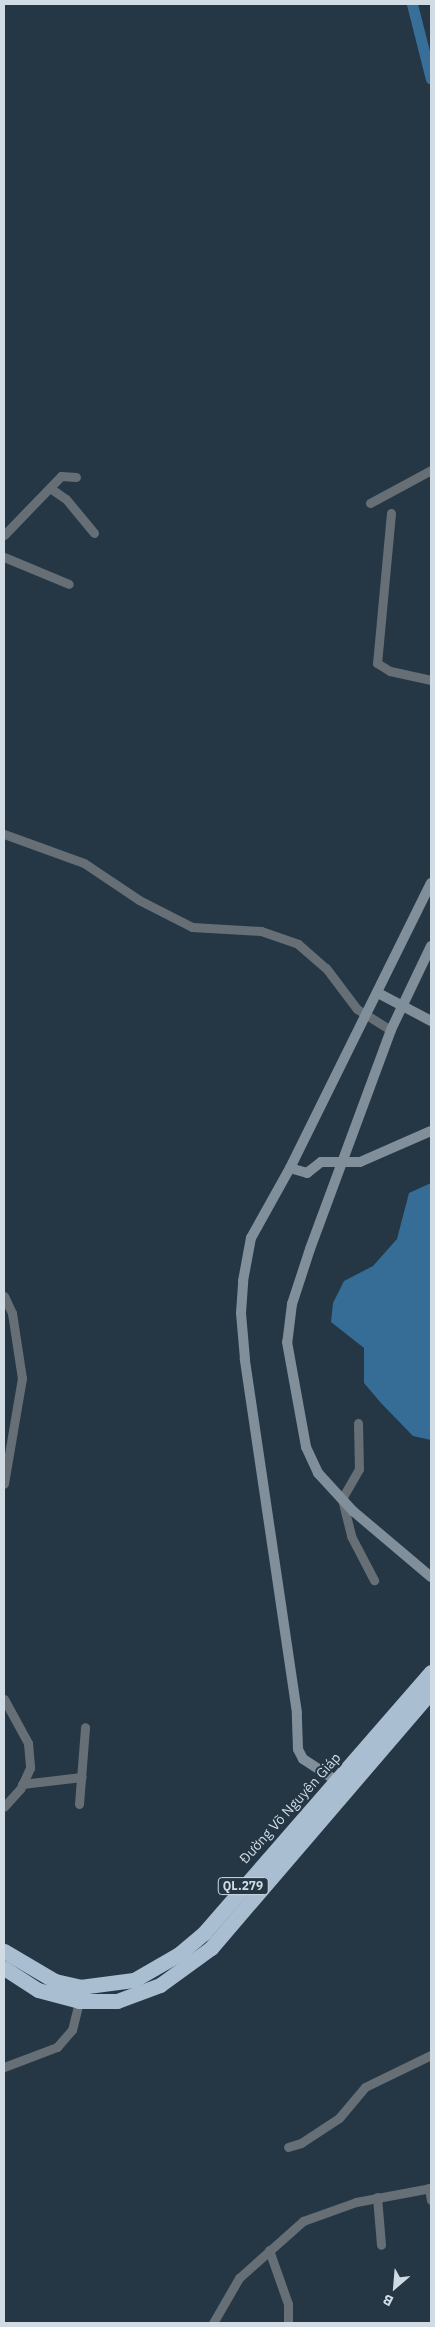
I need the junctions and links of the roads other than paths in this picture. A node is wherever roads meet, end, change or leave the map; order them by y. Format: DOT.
graph roads {
  1 [pos="431,470"];
  2 [pos="76,477"];
  3 [pos="50,488"];
  4 [pos="370,503"];
  5 [pos="390,513"];
  6 [pos="94,533"];
  7 [pos="4,535"];
  8 [pos="4,557"];
  9 [pos="69,584"];
  10 [pos="431,680"];
  11 [pos="4,834"];
  12 [pos="431,883"];
  13 [pos="431,946"];
  14 [pos="378,993"];
  15 [pos="404,1006"];
  16 [pos="364,1014"];
  17 [pos="431,1021"];
  18 [pos="391,1030"];
  19 [pos="431,1132"];
  20 [pos="342,1164"];
  21 [pos="290,1168"];
  22 [pos="4,1296"];
  23 [pos="358,1423"];
  24 [pos="4,1483"];
  25 [pos="342,1499"];
  26 [pos="431,1576"];
  27 [pos="374,1580"];
  28 [pos="431,1672"];
  29 [pos="431,1691"];
  30 [pos="4,1699"];
  31 [pos="85,1727"];
  32 [pos="82,1777"];
  33 [pos="22,1784"];
  34 [pos="342,1784"];
  35 [pos="79,1804"];
  36 [pos="4,1807"];
  37 [pos="7,1964"];
  38 [pos="79,2001"];
  39 [pos="431,2054"];
  40 [pos="4,2067"];
  41 [pos="288,2147"];
  42 [pos="430,2188"];
  43 [pos="377,2197"];
  44 [pos="431,2200"];
  45 [pos="381,2245"];
  46 [pos="269,2250"];
  47 [pos="213,2323"];
  48 [pos="288,2323"];
  1 -- 4 [label="street"];
  2 -- 3 [label="street"];
  3 -- 6 [label="street"];
  3 -- 7 [label="street"];
  5 -- 10 [label="street"];
  8 -- 9 [label="street"];
  11 -- 16 [label="street"];
  12 -- 14 [label="street"];
  13 -- 15 [label="street"];
  14 -- 15 [label="street"];
  14 -- 16 [label="street"];
  15 -- 17 [label="street"];
  15 -- 18 [label="street"];
  16 -- 18 [label="street"];
  16 -- 21 [label="street"];
  18 -- 20 [label="street"];
  19 -- 20 [label="street"];
  20 -- 21 [label="street"];
  20 -- 25 [label="street"];
  21 -- 34 [label="street"];
  22 -- 24 [label="street"];
  23 -- 25 [label="street"];
  25 -- 26 [label="street"];
  25 -- 27 [label="street"];
  28 -- 34 [label="highway, Đường Võ Nguyên Giáp / QL.279"];
  29 -- 34 [label="highway, Đường Võ Nguyên Giáp / QL.279"];
  30 -- 33 [label="street"];
  31 -- 32 [label="street"];
  32 -- 33 [label="street"];
  32 -- 35 [label="street"];
  33 -- 36 [label="street"];
  34 -- 37 [label="highway, Đường Võ Nguyên Giáp / QL.279"];
  34 -- 38 [label="highway, Đường Võ Nguyên Giáp / QL.279"];
  37 -- 38 [label="highway, Đường Võ Nguyên Giáp / QL.279"];
  38 -- 40 [label="street"];
  39 -- 41 [label="street"];
  42 -- 43 [label="street"];
  42 -- 44 [label="street"];
  43 -- 45 [label="street"];
  43 -- 46 [label="street"];
  46 -- 47 [label="street"];
  46 -- 48 [label="street"];
}
